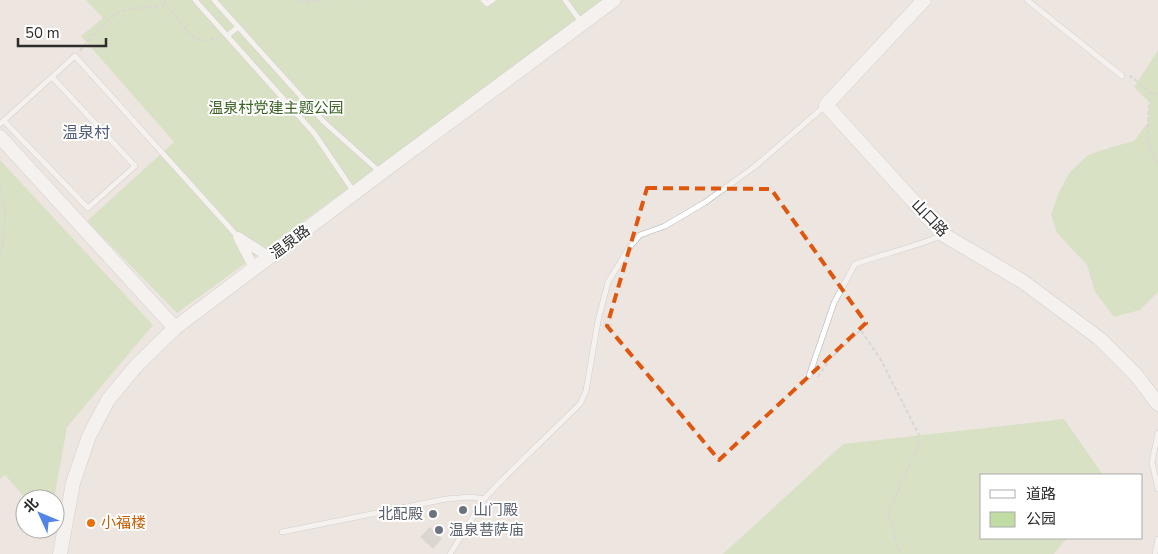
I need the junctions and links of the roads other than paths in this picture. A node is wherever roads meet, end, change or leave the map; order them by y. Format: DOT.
graph roads {
  1 [pos="195,0"];
  2 [pos="214,0"];
  3 [pos="483,0"];
  4 [pos="493,0"];
  5 [pos="565,0"];
  6 [pos="614,0"];
  7 [pos="924,0"];
  8 [pos="1027,0"];
  9 [pos="582,23"];
  10 [pos="238,27"];
  11 [pos="227,36"];
  12 [pos="1122,76"];
  13 [pos="52,77"];
  14 [pos="826,105"];
  15 [pos="2,123"];
  16 [pos="0,137"];
  17 [pos="381,173"];
  18 [pos="354,193"];
  19 [pos="944,235"];
  20 [pos="238,237"];
  21 [pos="269,257"];
  22 [pos="254,268"];
  23 [pos="175,328"];
  24 [pos="809,376"];
  25 [pos="1158,404"];
  26 [pos="1158,434"];
  27 [pos="1158,489"];
  28 [pos="484,499"];
  29 [pos="282,532"];
  30 [pos="1158,538"];
  31 [pos="59,549"];
  32 [pos="450,554"];
  33 [pos="1155,554"];
  1 -- 11 [label="lane"];
  2 -- 10 [label="lane"];
  3 -- 4 [label="lane"];
  5 -- 9 [label="lane"];
  6 -- 9 [label="street, 温泉路"];
  7 -- 14 [label="street"];
  8 -- 12 [label="lane"];
  9 -- 17 [label="street, 温泉路"];
  10 -- 11 [label="lane"];
  10 -- 17 [label="lane"];
  11 -- 18 [label="lane"];
  13 -- 15 [label="lane"];
  13 -- 15 [label="lane"];
  13 -- 20 [label="lane"];
  14 -- 19 [label="street, 山口路"];
  14 -- 28 [label="lane"];
  16 -- 23 [label="street"];
  17 -- 18 [label="street, 温泉路"];
  18 -- 21 [label="street, 温泉路"];
  19 -- 24 [label="lane"];
  19 -- 25 [label="street, 山口路"];
  20 -- 21 [label="street"];
  20 -- 22 [label="street"];
  21 -- 22 [label="street, 温泉路"];
  22 -- 23 [label="street, 温泉路"];
  23 -- 31 [label="street, 温泉路"];
  26 -- 27 [label="lane"];
  28 -- 29 [label="lane"];
  28 -- 32 [label="lane"];
  30 -- 33 [label="lane"];
}
